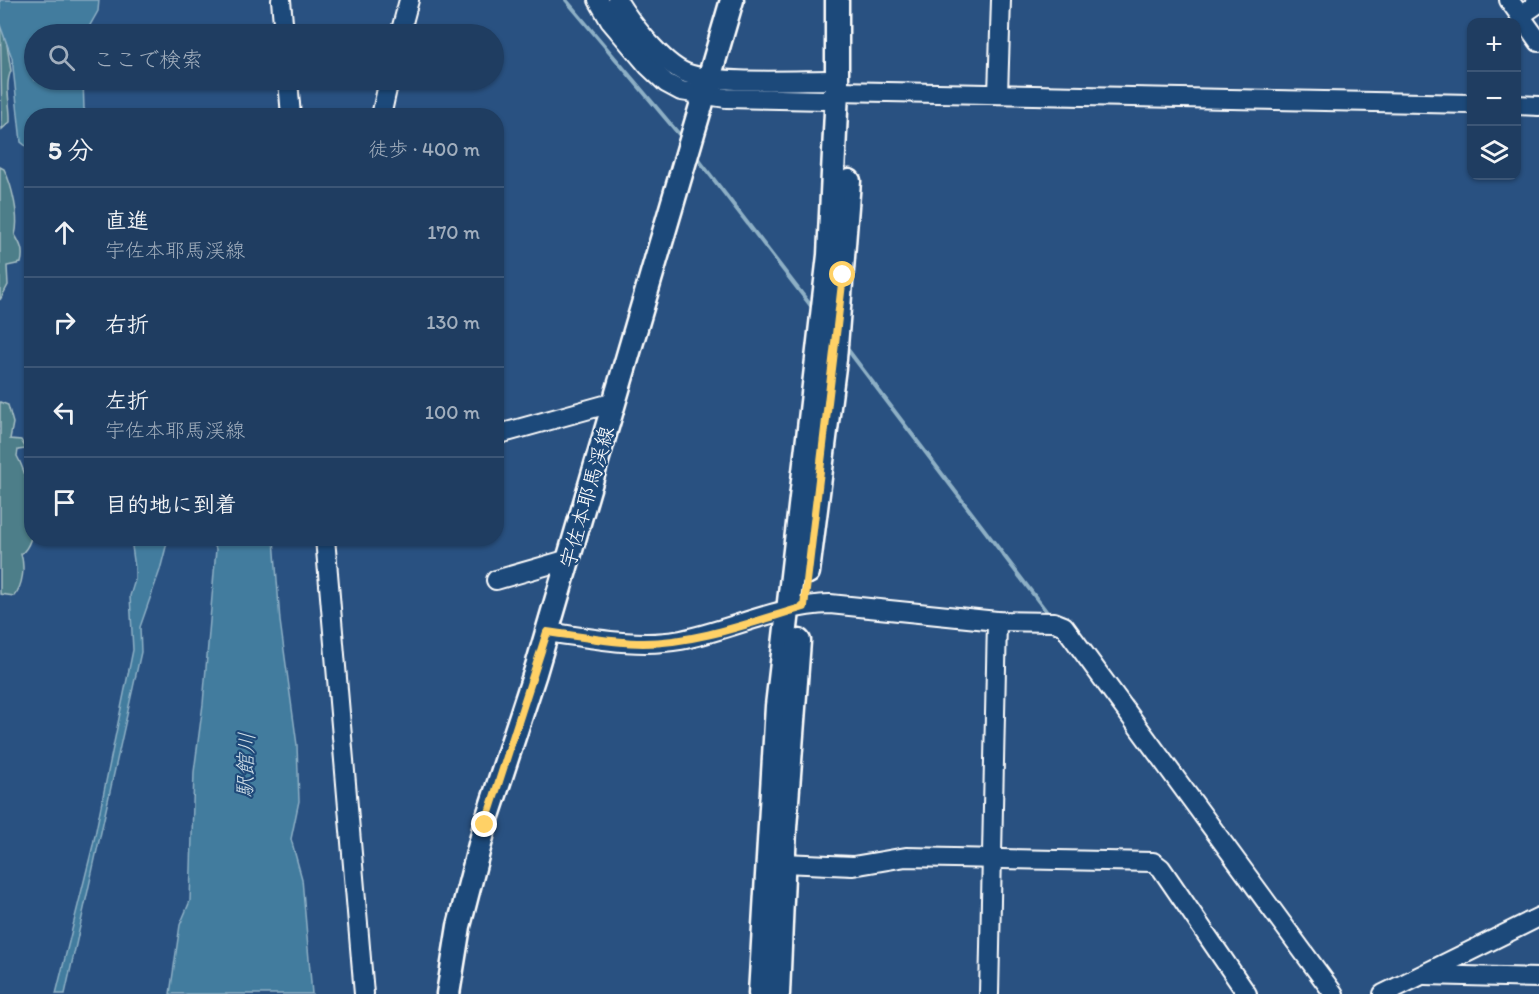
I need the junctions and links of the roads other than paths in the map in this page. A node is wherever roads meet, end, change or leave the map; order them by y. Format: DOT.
graph roads {
  1 [pos="281,0"];
  2 [pos="409,0"];
  3 [pos="598,0"];
  4 [pos="617,0"];
  5 [pos="732,0"];
  6 [pos="837,0"];
  7 [pos="852,0"];
  8 [pos="1001,0"];
  9 [pos="1509,0"];
  10 [pos="1539,3"];
  11 [pos="1520,16"];
  12 [pos="283,24"];
  13 [pos="403,24"];
  14 [pos="1539,42"];
  15 [pos="706,87"];
  16 [pos="289,90"];
  17 [pos="387,90"];
  18 [pos="844,91"];
  19 [pos="998,94"];
  20 [pos="1467,104"];
  21 [pos="1521,105"];
  22 [pos="1539,106"];
  23 [pos="290,108"];
  24 [pos="383,108"];
  25 [pos="615,402"];
  26 [pos="504,433"];
  27 [pos="326,546"];
  28 [pos="569,559"];
  29 [pos="496,580"];
  30 [pos="796,609"];
  31 [pos="997,621"];
  32 [pos="547,632"];
  33 [pos="992,858"];
  34 [pos="783,863"];
  35 [pos="1539,917"];
  36 [pos="1424,975"];
  37 [pos="1539,978"];
  38 [pos="364,994"];
  39 [pos="448,994"];
  40 [pos="760,994"];
  41 [pos="778,994"];
  42 [pos="989,994"];
  43 [pos="1247,994"];
  44 [pos="1334,994"];
  45 [pos="1383,994"];
  1 -- 12 [label="street"];
  2 -- 13 [label="street"];
  3 -- 15 [label="street"];
  4 -- 15 [label="street"];
  5 -- 15 [label="main road, 宇佐本耶馬渓線"];
  6 -- 18 [label="main road"];
  7 -- 18 [label="main road"];
  8 -- 19 [label="street"];
  9 -- 11 [label="street"];
  10 -- 11 [label="street"];
  11 -- 14 [label="street"];
  15 -- 18 [label="street"];
  15 -- 25 [label="main road, 宇佐本耶馬渓線"];
  16 -- 23 [label="street"];
  17 -- 24 [label="street"];
  18 -- 19 [label="street"];
  18 -- 30 [label="main road"];
  18 -- 30 [label="main road"];
  19 -- 20 [label="street"];
  21 -- 22 [label="street"];
  25 -- 26 [label="street"];
  25 -- 28 [label="main road, 宇佐本耶馬渓線"];
  27 -- 38 [label="street"];
  28 -- 29 [label="street"];
  28 -- 32 [label="main road, 宇佐本耶馬渓線"];
  30 -- 31 [label="street"];
  30 -- 32 [label="street"];
  30 -- 34 [label="main road"];
  30 -- 40 [label="main road"];
  31 -- 33 [label="street"];
  31 -- 44 [label="street"];
  32 -- 39 [label="main road, 宇佐本耶馬渓線"];
  33 -- 34 [label="street"];
  33 -- 42 [label="street"];
  33 -- 43 [label="street"];
  34 -- 41 [label="main road"];
  35 -- 36 [label="street"];
  36 -- 37 [label="street"];
  36 -- 45 [label="street"];
}
